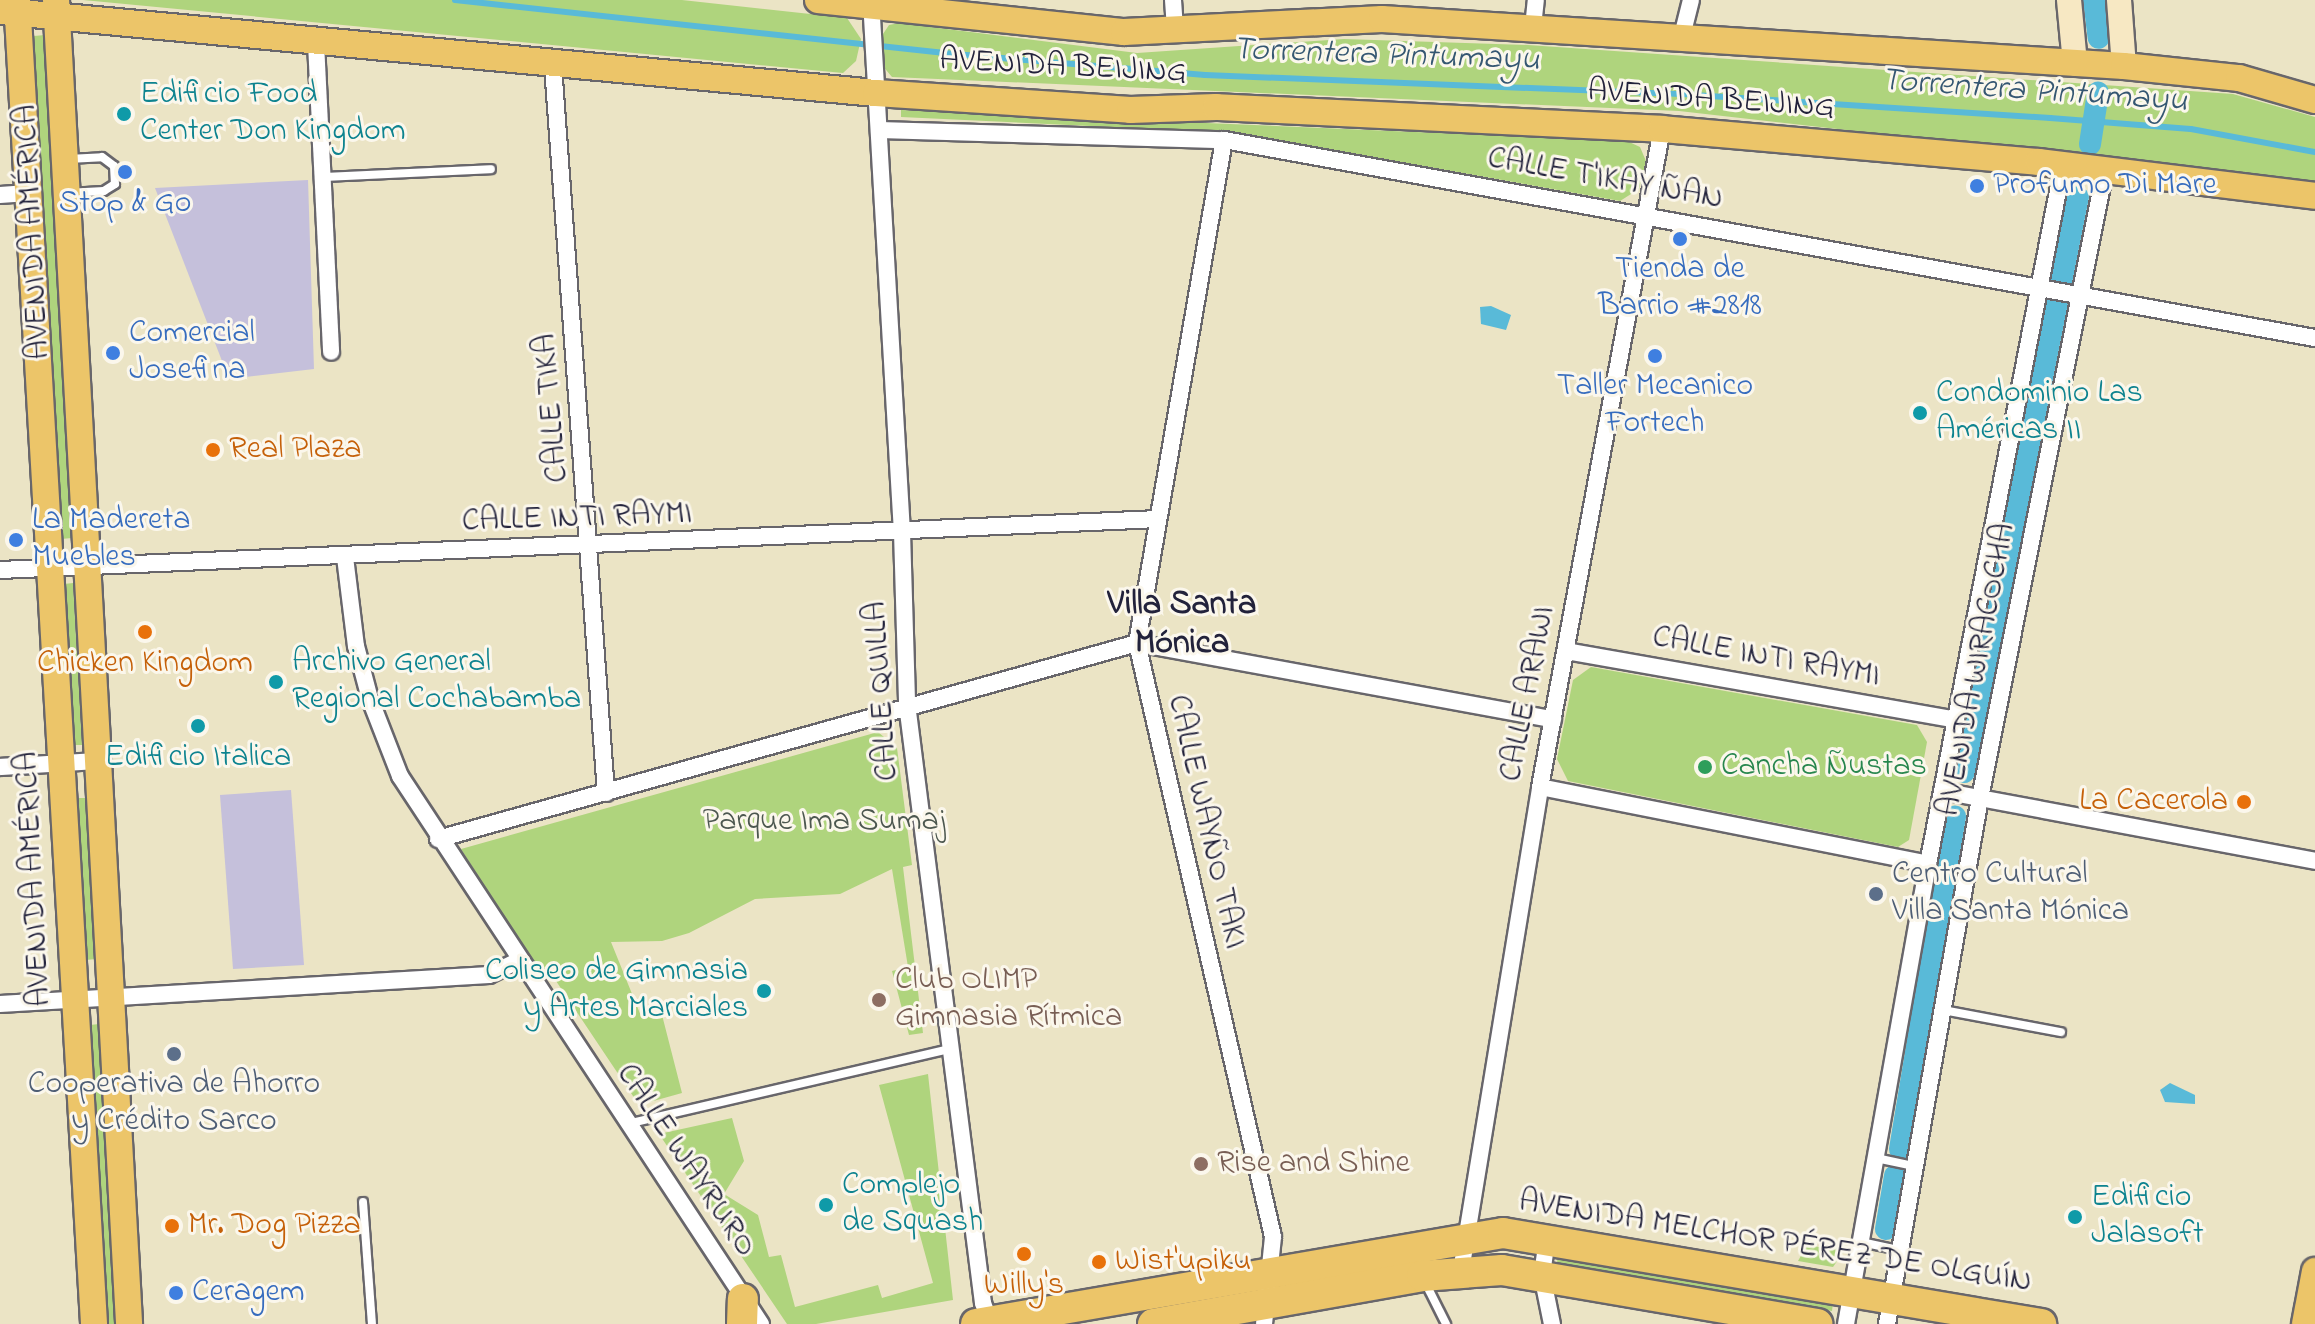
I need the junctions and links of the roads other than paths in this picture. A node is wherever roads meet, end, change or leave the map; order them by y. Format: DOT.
graph roads {
  1 [pos="818,0"];
  2 [pos="1173,0"];
  3 [pos="1536,0"];
  4 [pos="1691,0"];
  5 [pos="2069,0"];
  6 [pos="2119,0"];
  7 [pos="871,3"];
  8 [pos="11,8"];
  9 [pos="56,8"];
  10 [pos="1383,10"];
  11 [pos="1533,27"];
  12 [pos="1175,30"];
  13 [pos="1681,40"];
  14 [pos="316,43"];
  15 [pos="2075,64"];
  16 [pos="553,66"];
  17 [pos="2124,66"];
  18 [pos="2239,78"];
  19 [pos="2315,83"];
  20 [pos="876,93"];
  21 [pos="2315,100"];
  22 [pos="1662,129"];
  23 [pos="879,130"];
  24 [pos="1224,140"];
  25 [pos="64,159"];
  26 [pos="2063,165"];
  27 [pos="491,169"];
  28 [pos="2105,170"];
  29 [pos="322,177"];
  30 [pos="28,193"];
  31 [pos="66,193"];
  32 [pos="0,195"];
  33 [pos="2315,196"];
  34 [pos="1648,217"];
  35 [pos="2043,288"];
  36 [pos="2079,295"];
  37 [pos="2315,338"];
  38 [pos="331,352"];
  39 [pos="1157,519"];
  40 [pos="902,532"];
  41 [pos="592,547"];
  42 [pos="345,557"];
  43 [pos="85,567"];
  44 [pos="52,568"];
  45 [pos="0,570"];
  46 [pos="1137,643"];
  47 [pos="1566,651"];
  48 [pos="907,704"];
  49 [pos="1553,719"];
  50 [pos="1956,720"];
  51 [pos="97,761"];
  52 [pos="62,763"];
  53 [pos="0,767"];
  54 [pos="1540,787"];
  55 [pos="1942,791"];
  56 [pos="606,793"];
  57 [pos="1980,798"];
  58 [pos="438,839"];
  59 [pos="2315,861"];
  60 [pos="1928,864"];
  61 [pos="518,961"];
  62 [pos="108,998"];
  63 [pos="76,1000"];
  64 [pos="0,1004"];
  65 [pos="1942,1009"];
  66 [pos="2061,1032"];
  67 [pos="950,1049"];
  68 [pos="627,1124"];
  69 [pos="1873,1158"];
  70 [pos="1914,1166"];
  71 [pos="363,1202"];
  72 [pos="1466,1237"];
  73 [pos="1547,1239"];
  74 [pos="1857,1242"];
  75 [pos="1899,1250"];
  76 [pos="1272,1270"];
  77 [pos="1461,1271"];
  78 [pos="2315,1271"];
  79 [pos="1542,1275"];
  80 [pos="1422,1276"];
  81 [pos="1848,1291"];
  82 [pos="743,1311"];
  83 [pos="1889,1311"];
  84 [pos="1264,1314"];
  85 [pos="986,1323"];
  86 [pos="94,1324"];
  87 [pos="129,1324"];
  88 [pos="372,1324"];
  89 [pos="761,1324"];
  90 [pos="1153,1324"];
  91 [pos="1446,1324"];
  92 [pos="1552,1324"];
  93 [pos="1817,1324"];
  94 [pos="1846,1324"];
  95 [pos="2041,1324"];
  96 [pos="2305,1324"];
  1 -- 7 [label="main road, AVENIDA BEIJING"];
  2 -- 12 [label="street"];
  3 -- 11 [label="street"];
  4 -- 13 [label="street"];
  5 -- 15 [label="street"];
  6 -- 17 [label="street"];
  7 -- 12 [label="main road, AVENIDA BEIJING"];
  7 -- 20 [label="street, CALLE QUILLA"];
  8 -- 9 [label="main road, AVENIDA BEIJING"];
  8 -- 30 [label="main road, AVENIDA AMÉRICA"];
  9 -- 14 [label="main road, AVENIDA BEIJING"];
  9 -- 25 [label="main road, AVENIDA AMÉRICA"];
  10 -- 11 [label="main road, AVENIDA BEIJING"];
  10 -- 12 [label="main road, AVENIDA BEIJING"];
  11 -- 13 [label="main road, AVENIDA BEIJING"];
  13 -- 15 [label="main road, AVENIDA BEIJING"];
  14 -- 16 [label="main road, AVENIDA BEIJING"];
  14 -- 29 [label="street"];
  15 -- 17 [label="main road, AVENIDA BEIJING"];
  16 -- 20 [label="main road, AVENIDA BEIJING"];
  16 -- 41 [label="street, CALLE TIKA"];
  17 -- 18 [label="main road, AVENIDA BEIJING"];
  18 -- 19 [label="main road"];
  18 -- 21 [label="main road, AVENIDA BEIJING"];
  20 -- 22 [label="main road, AVENIDA BEIJING"];
  20 -- 23 [label="street, CALLE QUILLA"];
  22 -- 26 [label="main road, AVENIDA BEIJING"];
  22 -- 34 [label="street, CALLE ARAWI"];
  23 -- 24 [label="street, CALLE T'IKAY ÑAN"];
  23 -- 40 [label="street, CALLE QUILLA"];
  24 -- 34 [label="street, CALLE T'IKAY ÑAN"];
  24 -- 39 [label="street, CALLE WAYÑO TAKI"];
  25 -- 31 [label="main road, AVENIDA AMÉRICA"];
  25 -- 31 [label="lane"];
  26 -- 28 [label="main road, AVENIDA BEIJING"];
  26 -- 35 [label="street, AVENIDA WIRACOCHA"];
  27 -- 29 [label="lane"];
  28 -- 33 [label="main road, AVENIDA BEIJING"];
  28 -- 36 [label="street, AVENIDA WIRACOCHA"];
  29 -- 38 [label="street"];
  30 -- 32 [label="street"];
  30 -- 44 [label="main road, AVENIDA AMÉRICA"];
  31 -- 43 [label="main road, AVENIDA AMÉRICA"];
  34 -- 35 [label="street, CALLE T'IKAY ÑAN"];
  34 -- 47 [label="street, CALLE ARAWI"];
  35 -- 36 [label="street, CALLE T'IKAY ÑAN"];
  35 -- 50 [label="street, AVENIDA WIRACOCHA"];
  36 -- 37 [label="street, CALLE T'IKAY ÑAN"];
  36 -- 57 [label="street, AVENIDA WIRACOCHA"];
  39 -- 40 [label="street, CALLE INTI RAYMI"];
  39 -- 46 [label="street, CALLE WAYÑO TAKI"];
  40 -- 41 [label="street, CALLE INTI RAYMI"];
  40 -- 48 [label="street, CALLE QUILLA"];
  41 -- 42 [label="street, CALLE INTI RAYMI"];
  41 -- 56 [label="street, CALLE TIKA"];
  42 -- 43 [label="street, CALLE INTI RAYMI"];
  42 -- 58 [label="street, CALLE WAYRURO"];
  43 -- 44 [label="street, CALLE INTI RAYMI"];
  43 -- 51 [label="main road, AVENIDA AMÉRICA"];
  44 -- 45 [label="street, CALLE INTI RAYMI"];
  44 -- 52 [label="main road, AVENIDA AMÉRICA"];
  46 -- 48 [label="street"];
  46 -- 49 [label="street"];
  46 -- 76 [label="street, CALLE WAYÑO TAKI"];
  47 -- 49 [label="street, CALLE ARAWI"];
  47 -- 50 [label="street, CALLE INTI RAYMI"];
  48 -- 56 [label="street"];
  48 -- 67 [label="street, CALLE QUILLA"];
  49 -- 54 [label="street, CALLE ARAWI"];
  50 -- 55 [label="street, AVENIDA WIRACOCHA"];
  51 -- 52 [label="street"];
  51 -- 62 [label="main road, AVENIDA AMÉRICA"];
  52 -- 53 [label="street"];
  52 -- 63 [label="main road, AVENIDA AMÉRICA"];
  54 -- 60 [label="street"];
  54 -- 72 [label="street, CALLE ARAWI"];
  55 -- 57 [label="street"];
  55 -- 60 [label="street, AVENIDA WIRACOCHA"];
  56 -- 58 [label="street"];
  57 -- 59 [label="street"];
  57 -- 65 [label="street, AVENIDA WIRACOCHA"];
  58 -- 61 [label="street, CALLE WAYRURO"];
  60 -- 69 [label="street, AVENIDA WIRACOCHA"];
  61 -- 62 [label="street"];
  61 -- 68 [label="street, CALLE WAYRURO"];
  62 -- 63 [label="street"];
  62 -- 87 [label="main road, AVENIDA AMÉRICA"];
  63 -- 64 [label="street"];
  63 -- 86 [label="main road, AVENIDA AMÉRICA"];
  65 -- 66 [label="lane"];
  65 -- 70 [label="street, AVENIDA WIRACOCHA"];
  67 -- 68 [label="lane"];
  67 -- 85 [label="street, CALLE QUILLA"];
  68 -- 82 [label="street, CALLE WAYRURO"];
  69 -- 70 [label="lane"];
  69 -- 74 [label="street, AVENIDA WIRACOCHA"];
  70 -- 75 [label="street, AVENIDA WIRACOCHA"];
  71 -- 88 [label="lane"];
  72 -- 73 [label="highway, AVENIDA MELCHOR PÉREZ DE OLGUÍN"];
  72 -- 76 [label="highway, AVENIDA MELCHOR PÉREZ DE OLGUÍN"];
  72 -- 77 [label="street, CALLE ARAWI"];
  73 -- 79 [label="street"];
  73 -- 81 [label="highway, AVENIDA MELCHOR PÉREZ DE OLGUÍN"];
  74 -- 75 [label="lane"];
  74 -- 81 [label="street, AVENIDA WIRACOCHA"];
  75 -- 83 [label="street, AVENIDA WIRACOCHA"];
  76 -- 84 [label="street, CALLE WAYÑO TAKI"];
  76 -- 85 [label="highway, AVENIDA MELCHOR PÉREZ DE OLGUÍN"];
  77 -- 79 [label="highway"];
  77 -- 80 [label="highway"];
  78 -- 96 [label="main road"];
  79 -- 92 [label="street"];
  79 -- 93 [label="highway"];
  80 -- 84 [label="highway"];
  80 -- 91 [label="lane"];
  81 -- 83 [label="highway, AVENIDA MELCHOR PÉREZ DE OLGUÍN"];
  81 -- 94 [label="street, AVENIDA WIRACOCHA"];
  82 -- 89 [label="street, CALLE WAYRURO"];
  83 -- 95 [label="highway, AVENIDA MELCHOR PÉREZ DE OLGUÍN"];
  84 -- 90 [label="highway"];
}
